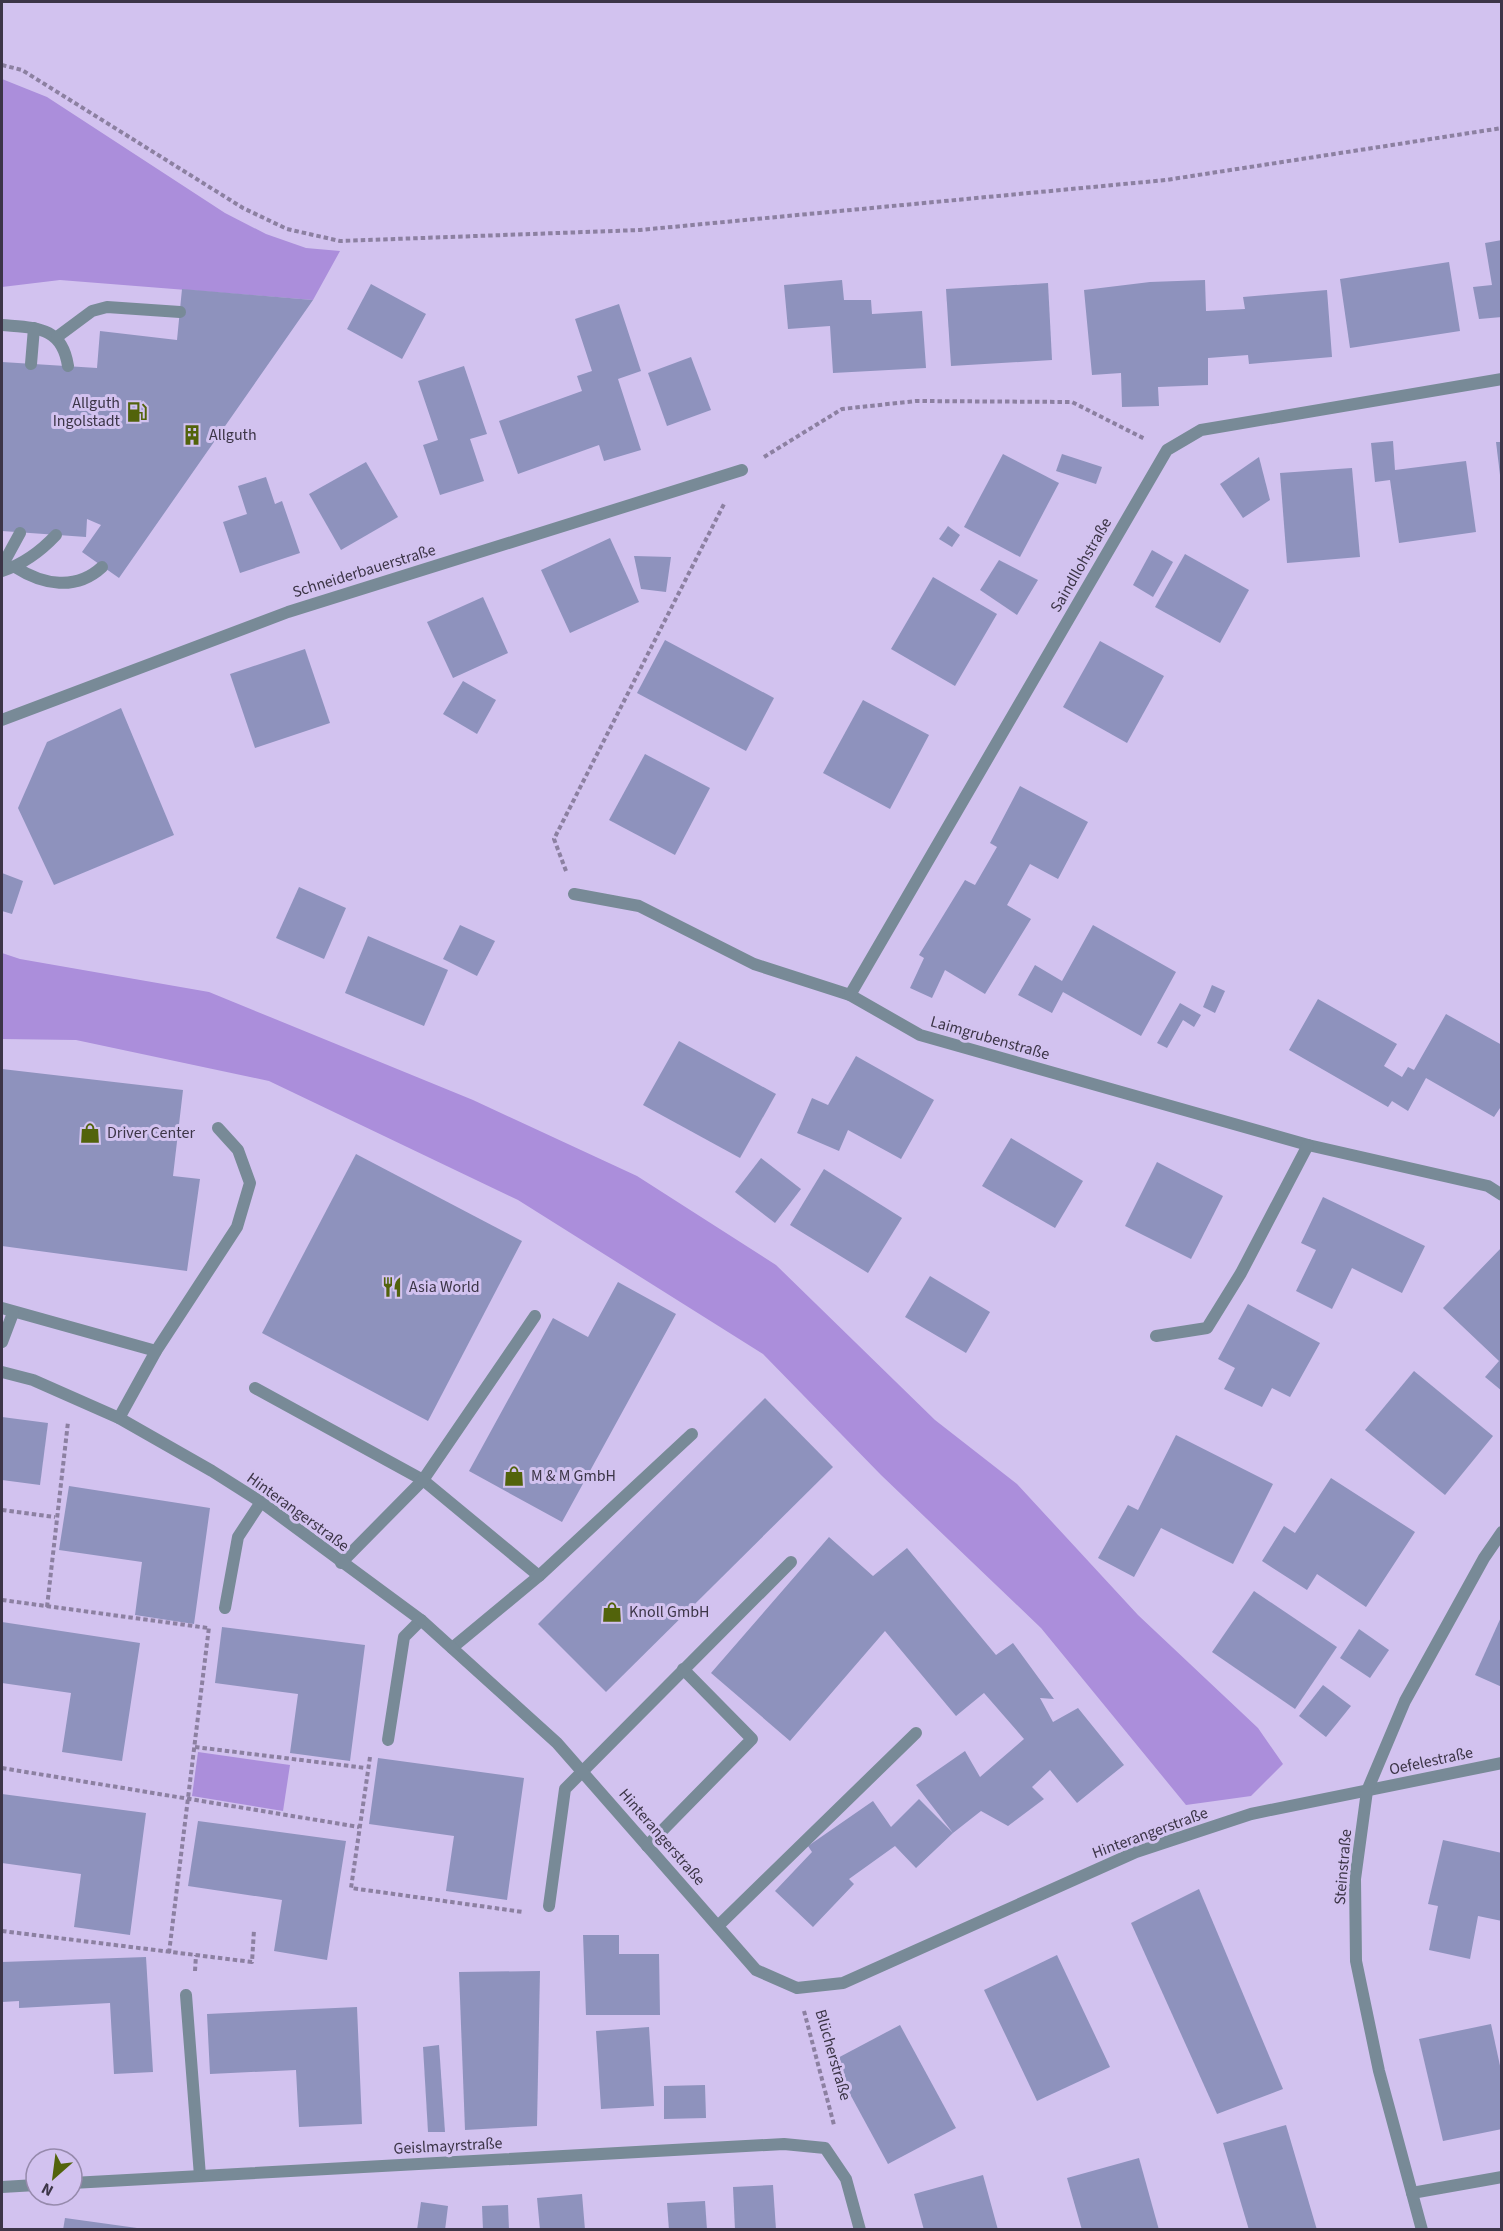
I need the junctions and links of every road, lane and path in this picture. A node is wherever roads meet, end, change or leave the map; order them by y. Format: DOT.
graph roads {
  1 [pos="2,65"];
  2 [pos="1502,128"];
  3 [pos="180,312"];
  4 [pos="2,325"];
  5 [pos="34,327"];
  6 [pos="57,337"];
  7 [pos="31,364"];
  8 [pos="68,366"];
  9 [pos="1502,379"];
  10 [pos="1167,450"];
  11 [pos="742,470"];
  12 [pos="20,533"];
  13 [pos="56,535"];
  14 [pos="2,566"];
  15 [pos="15,567"];
  16 [pos="102,567"];
  17 [pos="2,571"];
  18 [pos="2,720"];
  19 [pos="574,894"];
  20 [pos="850,995"];
  21 [pos="218,1128"];
  22 [pos="1308,1145"];
  23 [pos="1502,1195"];
  24 [pos="7,1310"];
  25 [pos="535,1316"];
  26 [pos="1156,1336"];
  27 [pos="2,1342"];
  28 [pos="156,1351"];
  29 [pos="2,1372"];
  30 [pos="255,1388"];
  31 [pos="71,1397"];
  32 [pos="119,1418"];
  33 [pos="692,1434"];
  34 [pos="423,1480"];
  35 [pos="261,1502"];
  36 [pos="2,1510"];
  37 [pos="55,1517"];
  38 [pos="1502,1532"];
  39 [pos="791,1562"];
  40 [pos="340,1563"];
  41 [pos="539,1576"];
  42 [pos="2,1600"];
  43 [pos="47,1607"];
  44 [pos="225,1608"];
  45 [pos="421,1620"];
  46 [pos="208,1628"];
  47 [pos="452,1648"];
  48 [pos="683,1669"];
  49 [pos="916,1733"];
  50 [pos="388,1740"];
  51 [pos="195,1747"];
  52 [pos="1502,1763"];
  53 [pos="2,1767"];
  54 [pos="366,1768"];
  55 [pos="581,1770"];
  56 [pos="1367,1791"];
  57 [pos="188,1799"];
  58 [pos="359,1827"];
  59 [pos="647,1846"];
  60 [pos="549,1906"];
  61 [pos="718,1926"];
  62 [pos="254,1930"];
  63 [pos="2,1931"];
  64 [pos="169,1953"];
  65 [pos="797,1988"];
  66 [pos="186,1995"];
  67 [pos="825,2148"];
  68 [pos="200,2176"];
  69 [pos="1502,2177"];
  70 [pos="84,2182"];
  71 [pos="24,2186"];
  72 [pos="2,2187"];
  73 [pos="1412,2193"];
  74 [pos="860,2229"];
  75 [pos="1422,2229"];
  1 -- 2 [label="path"];
  3 -- 6 [label="street"];
  4 -- 5 [label="street"];
  5 -- 6 [label="street"];
  5 -- 7 [label="street"];
  6 -- 8 [label="street"];
  9 -- 10 [label="street, Saindllohstraße"];
  10 -- 11 [label="path"];
  10 -- 20 [label="street, Saindllohstraße"];
  11 -- 18 [label="street, Schneiderbauerstraße"];
  11 -- 19 [label="path"];
  12 -- 14 [label="street"];
  13 -- 15 [label="street"];
  15 -- 16 [label="street"];
  15 -- 17 [label="street"];
  19 -- 20 [label="street, Laimgrubenstraße"];
  20 -- 22 [label="street, Laimgrubenstraße"];
  21 -- 28 [label="street"];
  22 -- 23 [label="street, Laimgrubenstraße"];
  22 -- 26 [label="street"];
  24 -- 27 [label="street"];
  24 -- 28 [label="street"];
  25 -- 34 [label="street"];
  28 -- 32 [label="street"];
  29 -- 31 [label="street, Hinterangerstraße"];
  30 -- 34 [label="street"];
  31 -- 32 [label="street, Hinterangerstraße"];
  31 -- 37 [label="path"];
  32 -- 35 [label="street, Hinterangerstraße"];
  33 -- 41 [label="street"];
  34 -- 40 [label="street"];
  34 -- 41 [label="street"];
  35 -- 40 [label="street, Hinterangerstraße"];
  35 -- 44 [label="street"];
  36 -- 37 [label="path"];
  37 -- 43 [label="path"];
  38 -- 56 [label="street, Steinstraße"];
  39 -- 48 [label="street"];
  40 -- 45 [label="street, Hinterangerstraße"];
  41 -- 47 [label="street"];
  42 -- 43 [label="path"];
  43 -- 46 [label="path"];
  44 -- 46 [label="path"];
  45 -- 47 [label="street, Hinterangerstraße"];
  45 -- 50 [label="street"];
  46 -- 51 [label="path"];
  47 -- 55 [label="street, Hinterangerstraße"];
  48 -- 55 [label="street"];
  48 -- 59 [label="street"];
  49 -- 61 [label="street"];
  50 -- 54 [label="path"];
  51 -- 54 [label="path"];
  51 -- 57 [label="path"];
  52 -- 56 [label="street, Oefelestraße"];
  53 -- 57 [label="path"];
  54 -- 58 [label="path"];
  55 -- 59 [label="street, Hinterangerstraße"];
  55 -- 60 [label="street"];
  56 -- 65 [label="street, Hinterangerstraße"];
  56 -- 73 [label="street, Steinstraße"];
  57 -- 58 [label="path"];
  57 -- 64 [label="path"];
  58 -- 60 [label="path"];
  59 -- 61 [label="street, Hinterangerstraße"];
  61 -- 65 [label="street, Hinterangerstraße"];
  62 -- 64 [label="path"];
  63 -- 64 [label="path"];
  65 -- 67 [label="path, Blücherstraße"];
  66 -- 68 [label="street"];
  67 -- 68 [label="street, Geislmayrstraße"];
  67 -- 74 [label="street"];
  68 -- 70 [label="street, Geislmayrstraße"];
  69 -- 73 [label="street"];
  71 -- 72 [label="street"];
  73 -- 75 [label="street, Steinstraße"];
}
